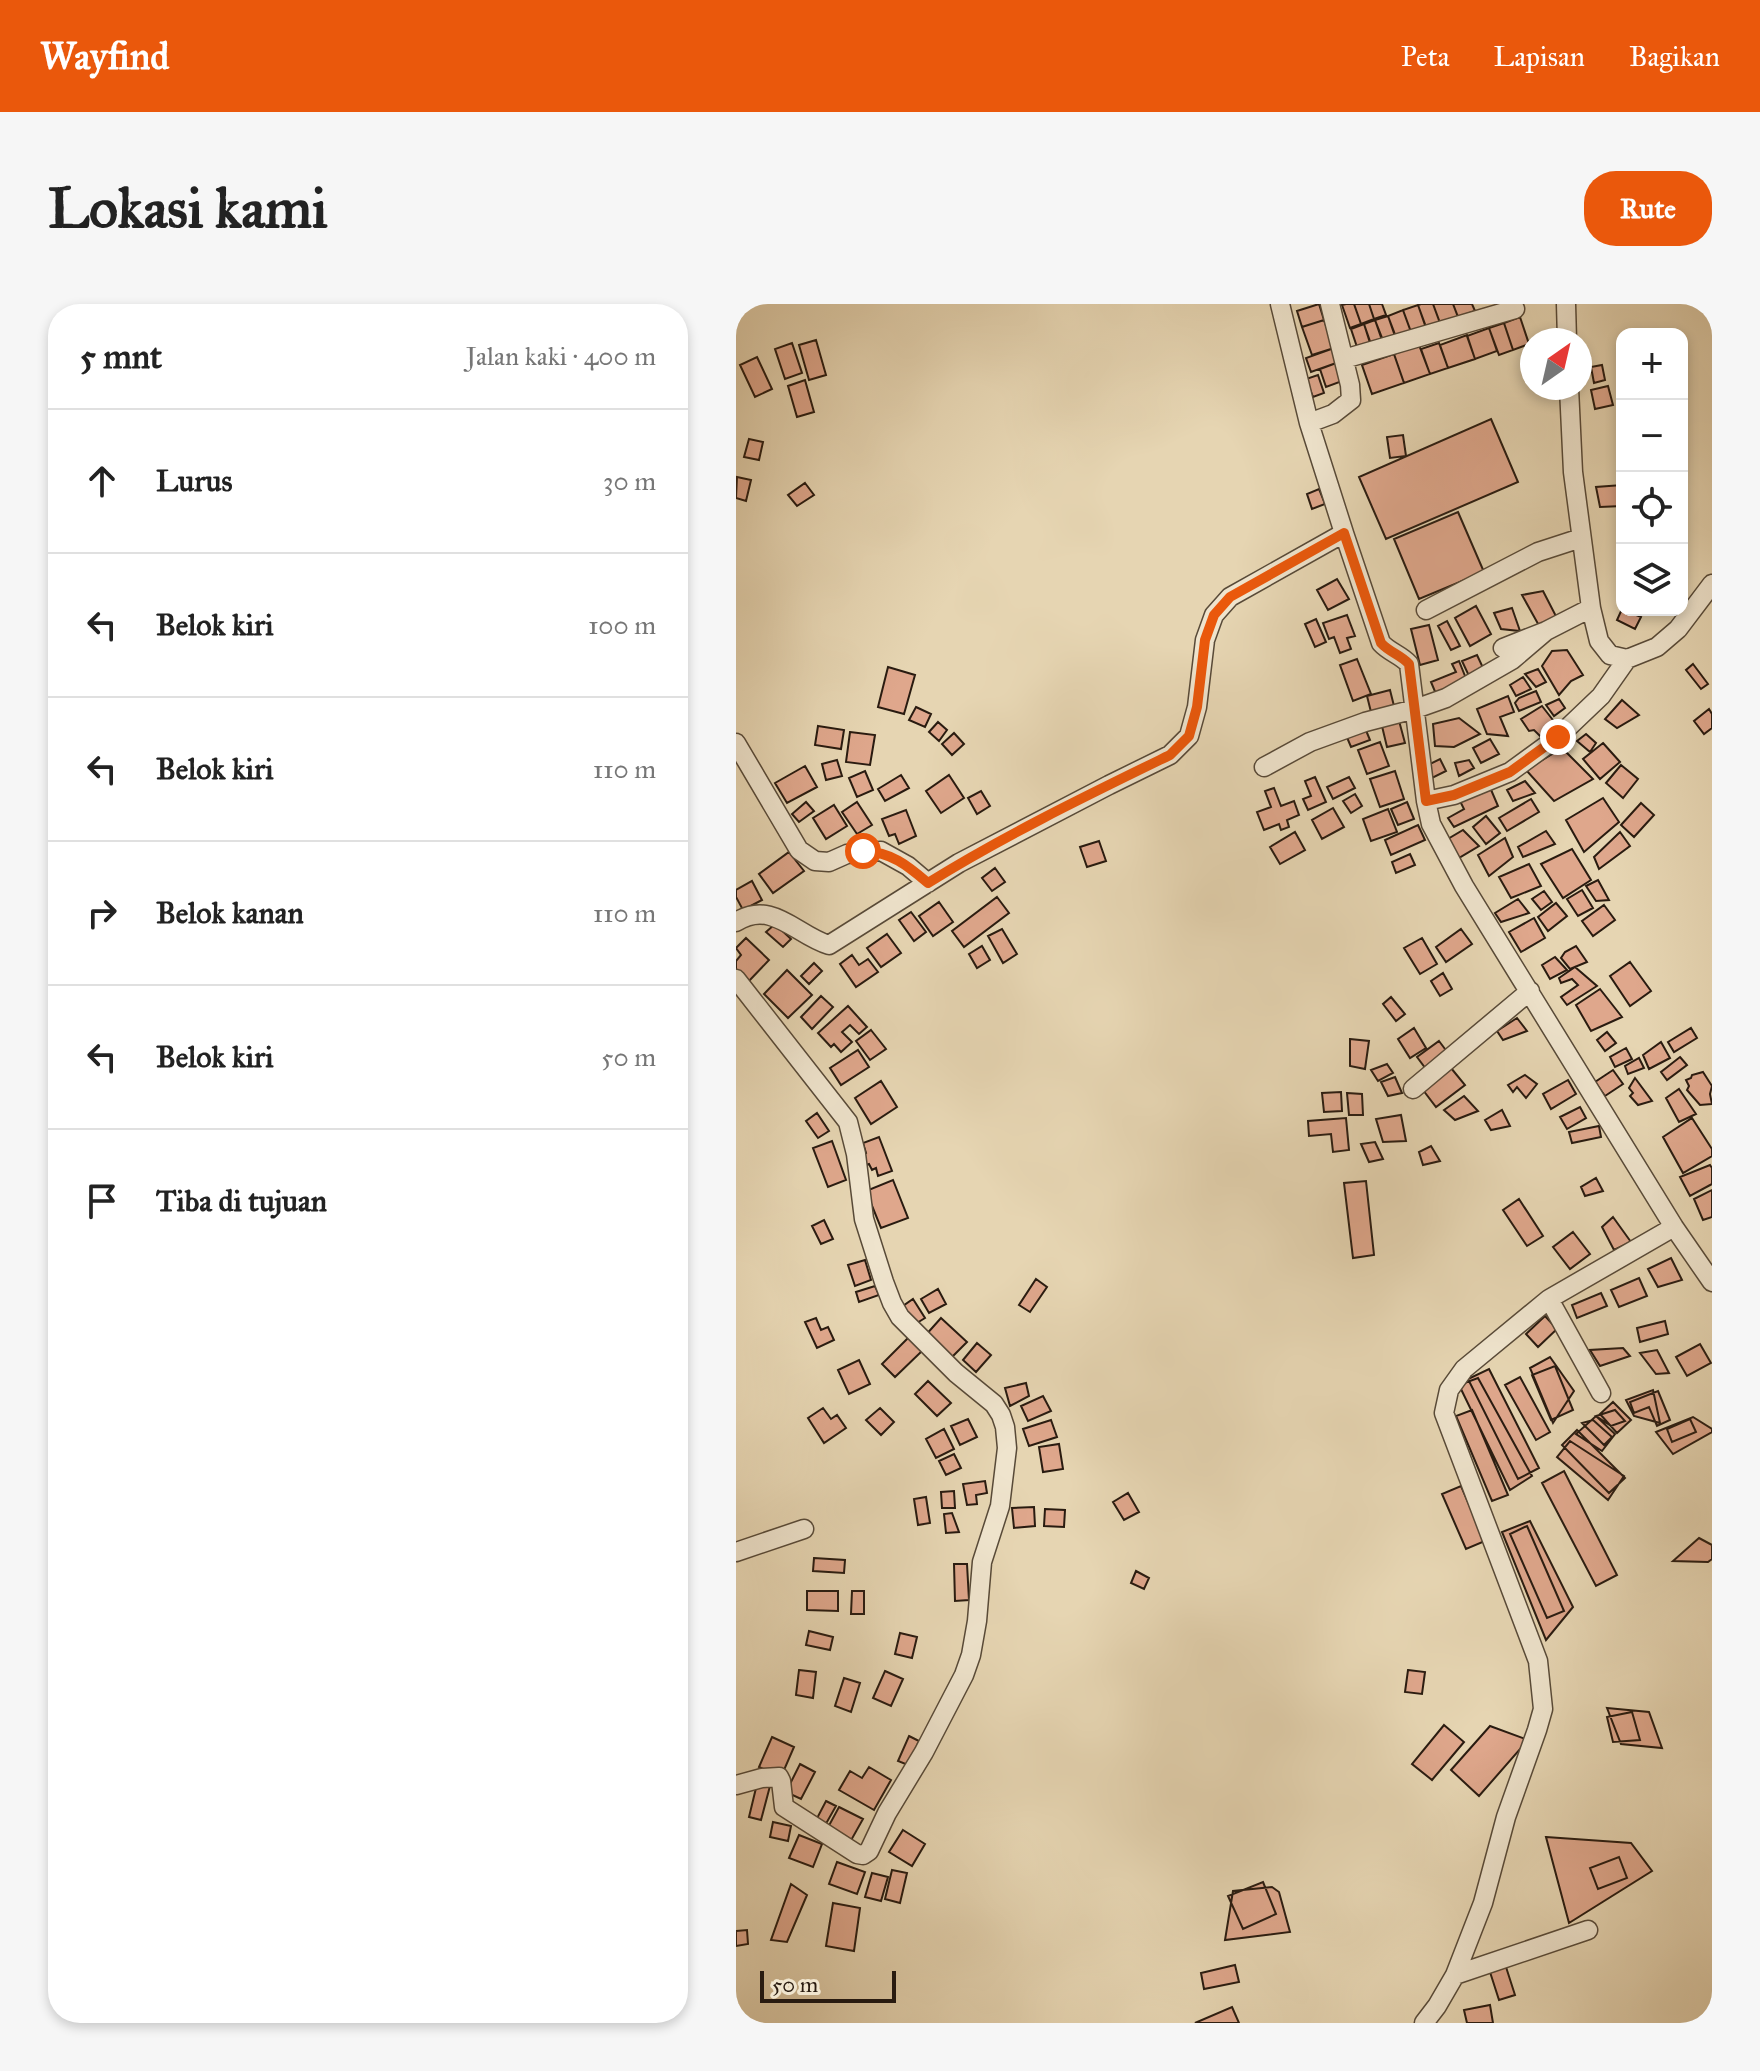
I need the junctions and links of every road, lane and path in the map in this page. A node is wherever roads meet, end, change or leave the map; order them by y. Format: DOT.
graph roads {
  1 [pos="1280,304"];
  2 [pos="1330,304"];
  3 [pos="1566,304"];
  4 [pos="1515,309"];
  5 [pos="1567,328"];
  6 [pos="1344,359"];
  7 [pos="1570,400"];
  8 [pos="1309,423"];
  9 [pos="1344,533"];
  10 [pos="1581,538"];
  11 [pos="1712,584"];
  12 [pos="1591,608"];
  13 [pos="1426,610"];
  14 [pos="1546,631"];
  15 [pos="1503,648"];
  16 [pos="1627,659"];
  17 [pos="1415,709"];
  18 [pos="736,743"];
  19 [pos="1264,767"];
  20 [pos="1426,801"];
  21 [pos="928,883"];
  22 [pos="736,922"];
  23 [pos="736,979"];
  24 [pos="1530,991"];
  25 [pos="1413,1089"];
  26 [pos="1674,1227"];
  27 [pos="1712,1282"];
  28 [pos="1549,1299"];
  29 [pos="1601,1393"];
  30 [pos="804,1529"];
  31 [pos="736,1552"];
  32 [pos="736,1785"];
  33 [pos="1588,1930"];
  34 [pos="1455,1975"];
  35 [pos="1424,2023"];
  1 -- 8 [label="street"];
  2 -- 6 [label="street"];
  3 -- 5 [label="street"];
  4 -- 6 [label="street"];
  6 -- 8 [label="street"];
  7 -- 10 [label="street"];
  8 -- 9 [label="street"];
  9 -- 17 [label="street"];
  9 -- 21 [label="street"];
  10 -- 12 [label="street"];
  10 -- 13 [label="street"];
  11 -- 16 [label="street"];
  12 -- 14 [label="street"];
  12 -- 16 [label="street"];
  14 -- 15 [label="street"];
  14 -- 17 [label="street"];
  16 -- 20 [label="street"];
  17 -- 19 [label="street"];
  17 -- 20 [label="street"];
  18 -- 21 [label="street"];
  20 -- 24 [label="street"];
  21 -- 22 [label="street"];
  23 -- 32 [label="street"];
  24 -- 25 [label="street"];
  24 -- 26 [label="street"];
  26 -- 27 [label="street"];
  26 -- 28 [label="street"];
  28 -- 29 [label="street"];
  28 -- 34 [label="street"];
  30 -- 31 [label="street"];
  33 -- 34 [label="street"];
  34 -- 35 [label="street"];
}
